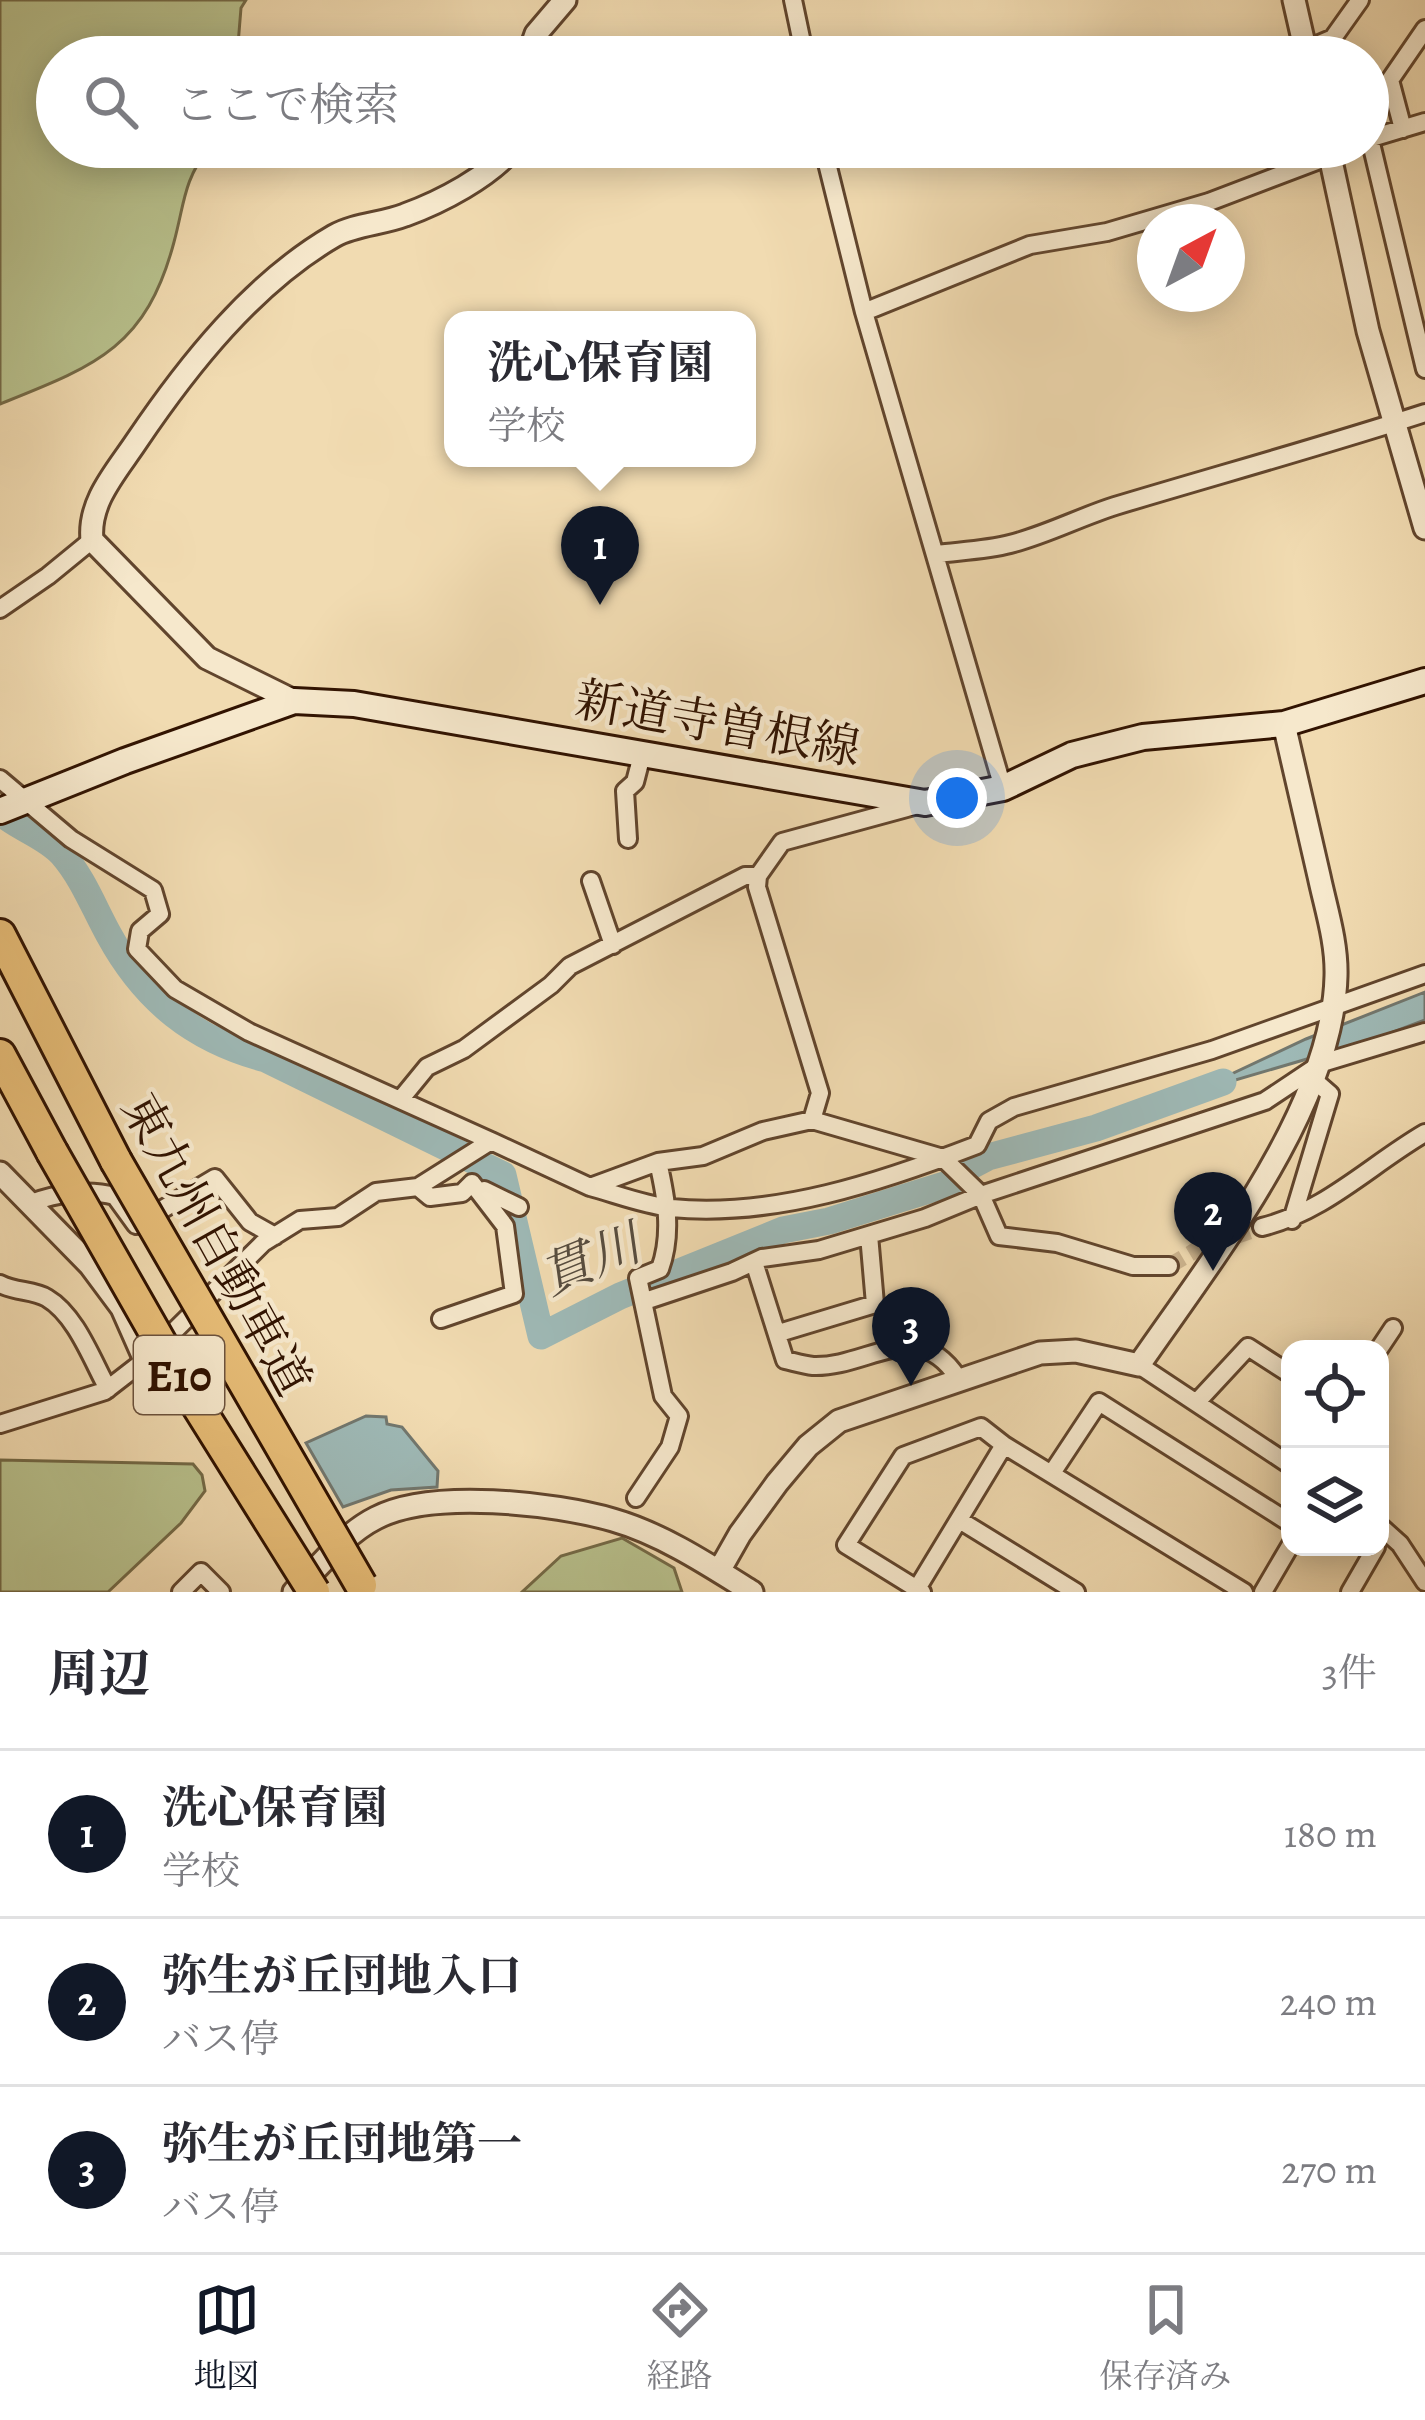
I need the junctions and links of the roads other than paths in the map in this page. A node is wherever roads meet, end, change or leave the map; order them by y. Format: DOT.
graph roads {
  1 [pos="566,0"];
  2 [pos="793,0"];
  3 [pos="1294,0"];
  4 [pos="1360,0"];
  5 [pos="1425,29"];
  6 [pos="535,36"];
  7 [pos="801,36"];
  8 [pos="1302,36"];
  9 [pos="1334,36"];
  10 [pos="1425,122"];
  11 [pos="1402,130"];
  12 [pos="1389,134"];
  13 [pos="491,168"];
  14 [pos="828,168"];
  15 [pos="1289,168"];
  16 [pos="1335,168"];
  17 [pos="1376,168"];
  18 [pos="864,312"];
  19 [pos="1425,369"];
  20 [pos="1425,412"];
  21 [pos="1393,423"];
  22 [pos="1425,528"];
  23 [pos="92,539"];
  24 [pos="937,554"];
  25 [pos="0,609"];
  26 [pos="1425,681"];
  27 [pos="294,701"];
  28 [pos="1284,724"];
  29 [pos="644,752"];
  30 [pos="0,779"];
  31 [pos="1003,788"];
  32 [pos="925,803"];
  33 [pos="16,804"];
  34 [pos="628,839"];
  35 [pos="758,876"];
  36 [pos="591,881"];
  37 [pos="0,935"];
  38 [pos="614,945"];
  39 [pos="1425,974"];
  40 [pos="1332,1010"];
  41 [pos="1425,1031"];
  42 [pos="0,1055"];
  43 [pos="1318,1072"];
  44 [pos="400,1100"];
  45 [pos="812,1120"];
  46 [pos="1425,1133"];
  47 [pos="486,1143"];
  48 [pos="658,1162"];
  49 [pos="946,1162"];
  50 [pos="446,1171"];
  51 [pos="0,1173"];
  52 [pos="472,1183"];
  53 [pos="418,1187"];
  54 [pos="590,1187"];
  55 [pos="978,1192"];
  56 [pos="31,1202"];
  57 [pos="519,1207"];
  58 [pos="668,1210"];
  59 [pos="1292,1220"];
  60 [pos="1262,1227"];
  61 [pos="275,1235"];
  62 [pos="869,1235"];
  63 [pos="754,1262"];
  64 [pos="1169,1266"];
  65 [pos="0,1284"];
  66 [pos="643,1294"];
  67 [pos="441,1319"];
  68 [pos="1393,1328"];
  69 [pos="779,1333"];
  70 [pos="1385,1340"];
  71 [pos="145,1360"];
  72 [pos="1139,1365"];
  73 [pos="1281,1369"];
  74 [pos="958,1378"];
  75 [pos="108,1388"];
  76 [pos="1196,1403"];
  77 [pos="0,1424"];
  78 [pos="1004,1445"];
  79 [pos="1281,1459"];
  80 [pos="1052,1473"];
  81 [pos="636,1498"];
  82 [pos="1281,1517"];
  83 [pos="961,1521"];
  84 [pos="1389,1545"];
  85 [pos="1284,1556"];
  86 [pos="1369,1556"];
  87 [pos="719,1571"];
  88 [pos="1425,1582"];
  89 [pos="363,1589"];
  90 [pos="918,1591"];
  91 [pos="181,1592"];
  92 [pos="221,1592"];
  93 [pos="294,1592"];
  94 [pos="314,1592"];
  95 [pos="752,1592"];
  96 [pos="1076,1592"];
  97 [pos="1244,1592"];
  98 [pos="1263,1592"];
  99 [pos="1350,1592"];
  1 -- 6 [label="street"];
  2 -- 7 [label="street"];
  3 -- 8 [label="street"];
  4 -- 9 [label="street"];
  5 -- 11 [label="street"];
  10 -- 11 [label="street"];
  11 -- 12 [label="street"];
  13 -- 23 [label="street"];
  14 -- 18 [label="street"];
  15 -- 18 [label="street"];
  16 -- 21 [label="street"];
  17 -- 19 [label="street"];
  18 -- 24 [label="street"];
  20 -- 21 [label="street"];
  21 -- 22 [label="street"];
  21 -- 24 [label="street"];
  23 -- 25 [label="street"];
  23 -- 27 [label="street"];
  24 -- 31 [label="street"];
  26 -- 28 [label="main road, 新道寺曽根線"];
  27 -- 29 [label="main road, 新道寺曽根線"];
  27 -- 33 [label="main road, 新道寺曽根線"];
  28 -- 31 [label="main road, 新道寺曽根線"];
  28 -- 40 [label="street"];
  29 -- 32 [label="main road, 新道寺曽根線"];
  29 -- 34 [label="street"];
  30 -- 33 [label="street"];
  31 -- 32 [label="main road, 新道寺曽根線"];
  32 -- 35 [label="street"];
  33 -- 44 [label="street"];
  35 -- 38 [label="street"];
  35 -- 45 [label="street"];
  36 -- 38 [label="street"];
  37 -- 89 [label="highway, 東九州自動車道 / E10, bridge"];
  38 -- 44 [label="street"];
  39 -- 40 [label="street"];
  40 -- 43 [label="street"];
  40 -- 49 [label="street"];
  41 -- 43 [label="street"];
  42 -- 94 [label="highway, 東九州自動車道 / E10, bridge"];
  43 -- 55 [label="street"];
  43 -- 59 [label="street"];
  43 -- 72 [label="street"];
  44 -- 47 [label="street"];
  45 -- 48 [label="street"];
  45 -- 49 [label="street"];
  46 -- 59 [label="street"];
  47 -- 50 [label="street"];
  47 -- 54 [label="street"];
  48 -- 54 [label="street"];
  48 -- 58 [label="street"];
  49 -- 55 [label="street"];
  49 -- 58 [label="street"];
  50 -- 52 [label="street"];
  50 -- 53 [label="street"];
  51 -- 56 [label="street"];
  52 -- 53 [label="street"];
  52 -- 57 [label="street"];
  52 -- 67 [label="street"];
  53 -- 61 [label="street"];
  54 -- 58 [label="street"];
  55 -- 62 [label="street"];
  55 -- 64 [label="street"];
  56 -- 61 [label="street"];
  56 -- 71 [label="street"];
  58 -- 66 [label="street"];
  59 -- 60 [label="street"];
  61 -- 71 [label="street"];
  62 -- 63 [label="street"];
  62 -- 69 [label="street"];
  63 -- 66 [label="street"];
  63 -- 69 [label="street"];
  65 -- 75 [label="street"];
  66 -- 81 [label="street"];
  68 -- 70 [label="street"];
  69 -- 74 [label="street"];
  71 -- 75 [label="street"];
  72 -- 74 [label="street"];
  72 -- 76 [label="street"];
  73 -- 76 [label="street"];
  74 -- 87 [label="street"];
  75 -- 77 [label="street"];
  76 -- 79 [label="street"];
  78 -- 80 [label="street"];
  78 -- 83 [label="street"];
  78 -- 90 [label="street"];
  80 -- 82 [label="street"];
  80 -- 97 [label="street"];
  83 -- 90 [label="street"];
  83 -- 96 [label="street"];
  84 -- 88 [label="street"];
  85 -- 98 [label="street"];
  86 -- 99 [label="street"];
  87 -- 93 [label="street"];
  87 -- 95 [label="street"];
  91 -- 92 [label="street"];
}
